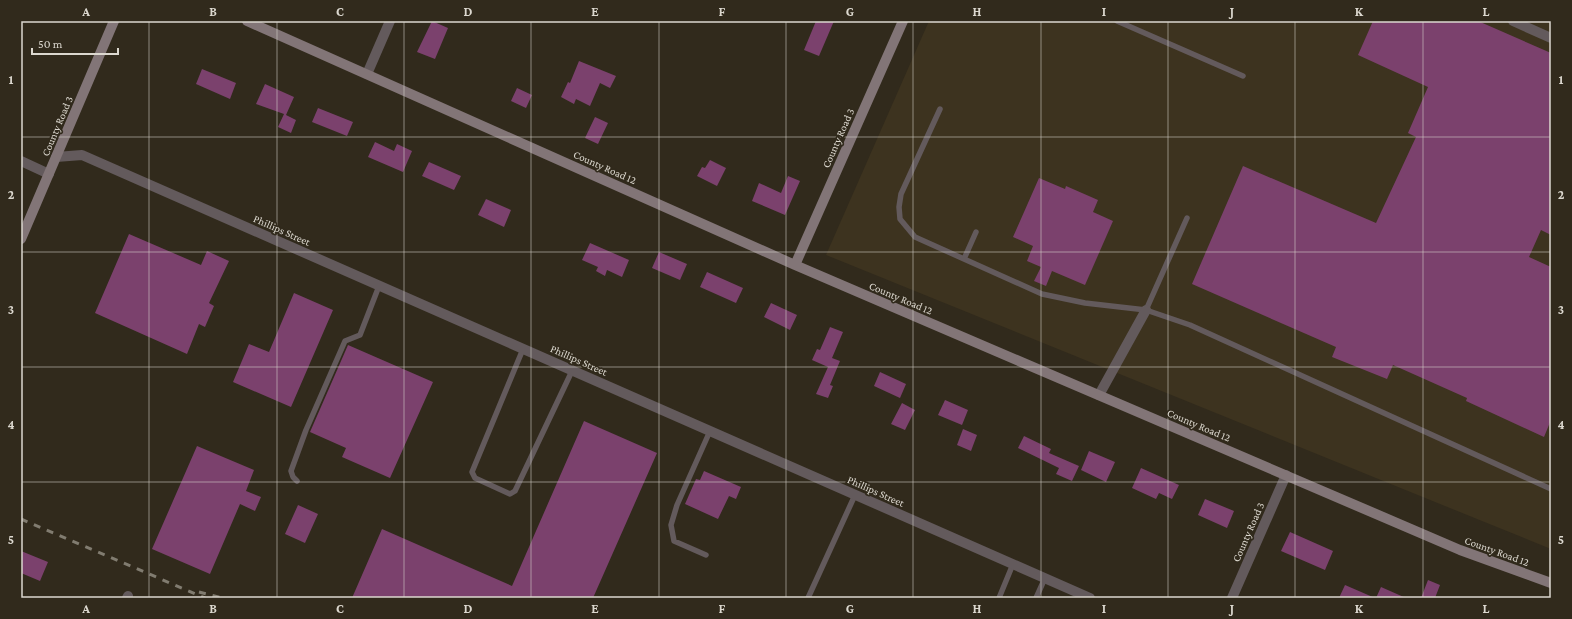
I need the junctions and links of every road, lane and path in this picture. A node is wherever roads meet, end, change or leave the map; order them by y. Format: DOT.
graph roads {
  1 [pos="114,21"];
  2 [pos="247,21"];
  3 [pos="390,21"];
  4 [pos="1117,21"];
  5 [pos="1513,21"];
  6 [pos="900,22"];
  7 [pos="1551,38"];
  8 [pos="367,74"];
  9 [pos="1243,76"];
  10 [pos="940,109"];
  11 [pos="56,157"];
  12 [pos="21,161"];
  13 [pos="49,174"];
  14 [pos="1187,218"];
  15 [pos="976,232"];
  16 [pos="21,239"];
  17 [pos="964,259"];
  18 [pos="795,265"];
  19 [pos="379,286"];
  20 [pos="1146,310"];
  21 [pos="523,349"];
  22 [pos="572,371"];
  23 [pos="1099,395"];
  24 [pos="710,431"];
  25 [pos="1286,476"];
  26 [pos="297,481"];
  27 [pos="1551,489"];
  28 [pos="855,495"];
  29 [pos="706,555"];
  30 [pos="1013,564"];
  31 [pos="1045,578"];
  32 [pos="1551,583"];
  33 [pos="808,598"];
  34 [pos="999,598"];
  35 [pos="1036,598"];
  36 [pos="1090,598"];
  37 [pos="1232,598"];
  1 -- 11 [label="main road, County Road 3"];
  2 -- 8 [label="main road, County Road 12"];
  3 -- 8 [label="street"];
  4 -- 9 [label="lane"];
  5 -- 7 [label="street"];
  6 -- 18 [label="main road, County Road 3"];
  8 -- 18 [label="main road, County Road 12"];
  10 -- 17 [label="lane"];
  11 -- 13 [label="main road, County Road 3"];
  11 -- 19 [label="street, Phillips Street"];
  12 -- 13 [label="street"];
  13 -- 16 [label="main road, County Road 3"];
  14 -- 20 [label="lane"];
  15 -- 17 [label="lane"];
  17 -- 20 [label="lane"];
  18 -- 23 [label="main road, County Road 12"];
  19 -- 21 [label="street, Phillips Street"];
  19 -- 26 [label="lane"];
  20 -- 23 [label="street"];
  20 -- 27 [label="lane"];
  21 -- 22 [label="street, Phillips Street"];
  21 -- 22 [label="lane"];
  22 -- 24 [label="street, Phillips Street"];
  23 -- 25 [label="main road, County Road 12"];
  24 -- 28 [label="street, Phillips Street"];
  24 -- 29 [label="lane"];
  25 -- 32 [label="main road, County Road 12"];
  25 -- 37 [label="street, County Road 3"];
  28 -- 30 [label="street, Phillips Street"];
  28 -- 33 [label="lane"];
  30 -- 31 [label="street, Phillips Street"];
  30 -- 34 [label="lane"];
  31 -- 35 [label="lane"];
  31 -- 36 [label="street, Phillips Street"];
}
